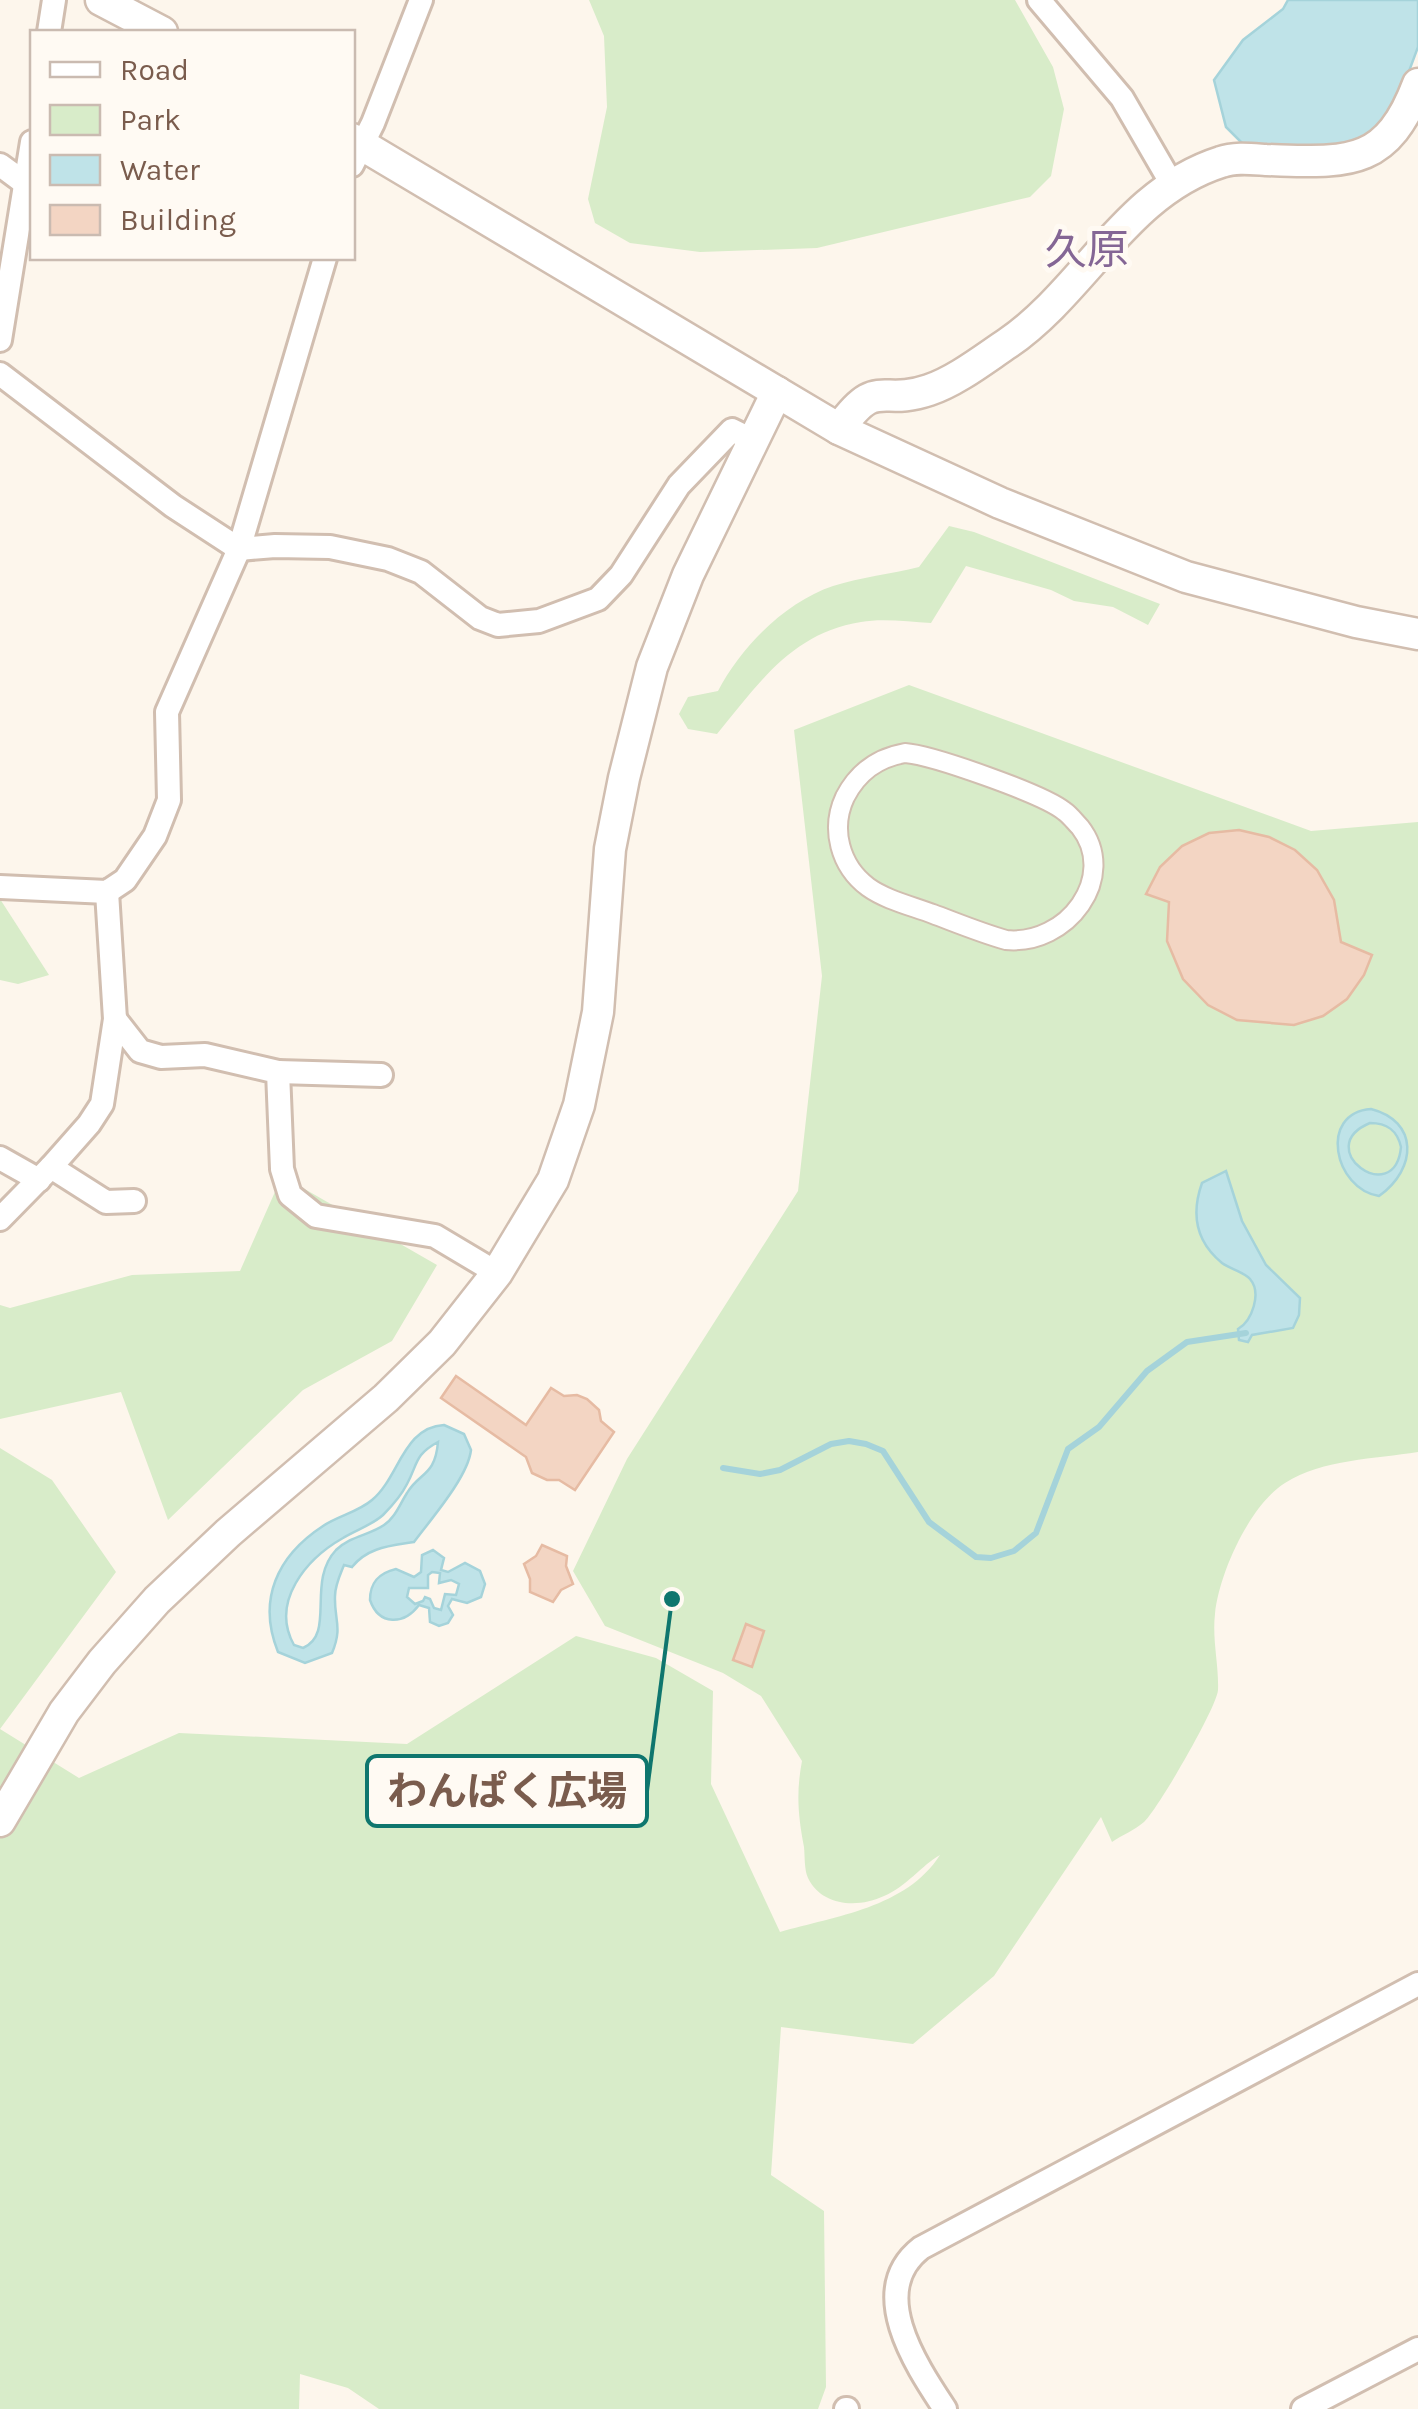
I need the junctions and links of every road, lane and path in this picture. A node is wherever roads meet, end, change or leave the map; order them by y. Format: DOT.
graph roads {
  1 [pos="54,0"];
  2 [pos="101,0"];
  3 [pos="421,0"];
  4 [pos="1039,0"];
  5 [pos="49,30"];
  6 [pos="158,30"];
  7 [pos="1418,84"];
  8 [pos="356,150"];
  9 [pos="30,156"];
  10 [pos="0,166"];
  11 [pos="26,184"];
  12 [pos="1173,186"];
  13 [pos="323,260"];
  14 [pos="0,340"];
  15 [pos="0,374"];
  16 [pos="777,392"];
  17 [pos="838,429"];
  18 [pos="752,440"];
  19 [pos="238,548"];
  20 [pos="1418,634"];
  21 [pos="936,759"];
  22 [pos="0,887"];
  23 [pos="106,892"];
  24 [pos="116,1019"];
  25 [pos="278,1072"];
  26 [pos="381,1075"];
  27 [pos="0,1158"];
  28 [pos="45,1174"];
  29 [pos="134,1200"];
  30 [pos="0,1218"];
  31 [pos="498,1274"];
  32 [pos="0,1820"];
  33 [pos="1418,1984"];
  34 [pos="1418,2348"];
  35 [pos="945,2409"];
  36 [pos="1302,2409"];
  1 -- 5 [label="street"];
  2 -- 6 [label="street"];
  3 -- 8 [label="street"];
  4 -- 12 [label="street"];
  7 -- 12 [label="street"];
  8 -- 16 [label="street"];
  9 -- 11 [label="street"];
  10 -- 11 [label="street"];
  11 -- 14 [label="street"];
  12 -- 17 [label="street"];
  13 -- 19 [label="street"];
  15 -- 19 [label="street"];
  16 -- 17 [label="street"];
  16 -- 18 [label="street"];
  17 -- 20 [label="street"];
  18 -- 19 [label="street"];
  18 -- 31 [label="street"];
  19 -- 23 [label="street"];
  21 -- 21 [label="street"];
  22 -- 23 [label="street"];
  23 -- 24 [label="street"];
  24 -- 25 [label="street"];
  24 -- 28 [label="street"];
  25 -- 26 [label="street"];
  25 -- 31 [label="street"];
  27 -- 28 [label="street"];
  28 -- 29 [label="street"];
  28 -- 30 [label="street"];
  31 -- 32 [label="street"];
  33 -- 35 [label="street"];
  34 -- 36 [label="street"];
}
